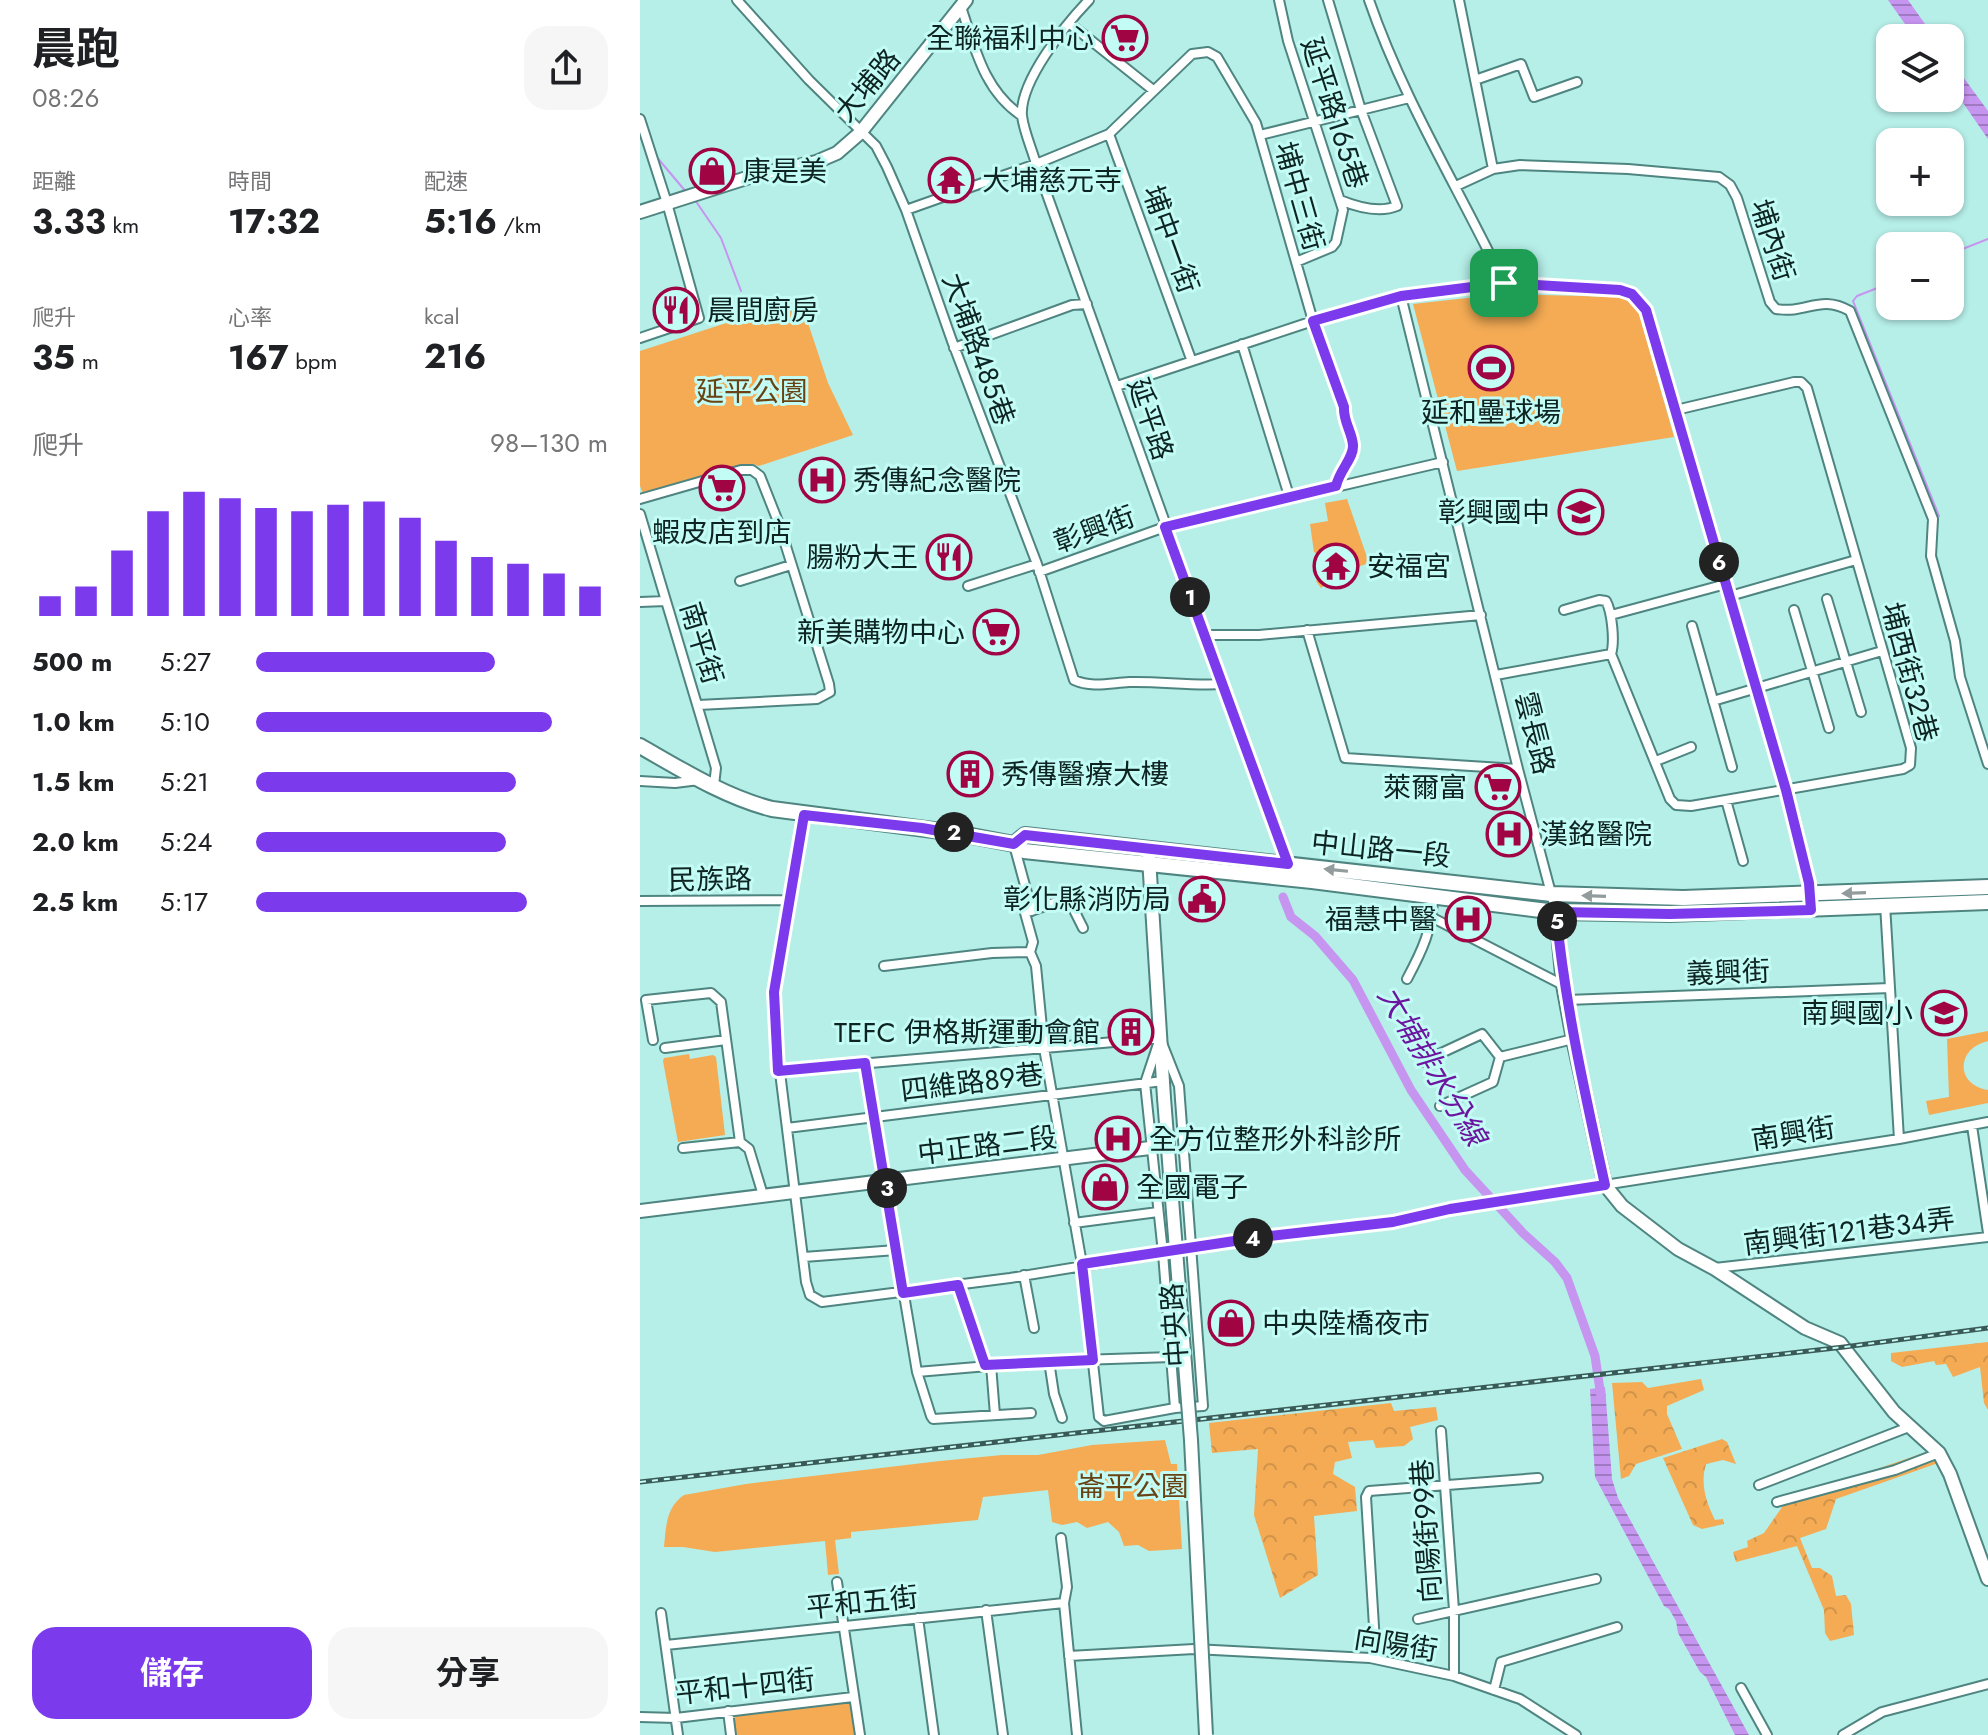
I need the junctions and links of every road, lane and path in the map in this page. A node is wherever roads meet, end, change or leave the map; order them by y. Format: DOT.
graph roads {
  1 [pos="737,0"];
  2 [pos="1089,0"];
  3 [pos="1279,0"];
  4 [pos="1328,0"];
  5 [pos="1369,0"];
  6 [pos="1459,0"];
  7 [pos="963,4"];
  8 [pos="1069,23"];
  9 [pos="1475,80"];
  10 [pos="1577,82"];
  11 [pos="1153,90"];
  12 [pos="1409,98"];
  13 [pos="1361,110"];
  14 [pos="1022,116"];
  15 [pos="640,119"];
  16 [pos="1315,121"];
  17 [pos="860,133"];
  18 [pos="1109,134"];
  19 [pos="1260,135"];
  20 [pos="640,138"];
  21 [pos="650,149"];
  22 [pos="1036,164"];
  23 [pos="1493,169"];
  24 [pos="1456,186"];
  25 [pos="1340,200"];
  26 [pos="667,203"];
  27 [pos="906,210"];
  28 [pos="640,212"];
  29 [pos="1296,262"];
  30 [pos="1504,283"];
  31 [pos="1401,296"];
  32 [pos="1087,304"];
  33 [pos="1313,321"];
  34 [pos="640,338"];
  35 [pos="1242,344"];
  36 [pos="954,348"];
  37 [pos="1191,359"];
  38 [pos="1117,386"];
  39 [pos="1676,410"];
  40 [pos="1443,462"];
  41 [pos="1336,486"];
  42 [pos="640,499"];
  43 [pos="1290,499"];
  44 [pos="640,514"];
  45 [pos="1165,527"];
  46 [pos="1856,560"];
  47 [pos="791,565"];
  48 [pos="1038,568"];
  49 [pos="740,581"];
  50 [pos="1726,584"];
  51 [pos="968,586"];
  52 [pos="1730,596"];
  53 [pos="1827,599"];
  54 [pos="666,601"];
  55 [pos="640,602"];
  56 [pos="1564,610"];
  57 [pos="1794,610"];
  58 [pos="1481,615"];
  59 [pos="1611,615"];
  60 [pos="1692,626"];
  61 [pos="1307,630"];
  62 [pos="1204,635"];
  63 [pos="1882,651"];
  64 [pos="1611,654"];
  65 [pos="1845,662"];
  66 [pos="1812,672"];
  67 [pos="1496,675"];
  68 [pos="1223,684"];
  69 [pos="1757,688"];
  70 [pos="1713,701"];
  71 [pos="698,705"];
  72 [pos="1861,712"];
  73 [pos="1829,728"];
  74 [pos="640,746"];
  75 [pos="1691,747"];
  76 [pos="1656,761"];
  77 [pos="1988,764"];
  78 [pos="1732,767"];
  79 [pos="1518,769"];
  80 [pos="699,780"];
  81 [pos="640,781"];
  82 [pos="714,785"];
  83 [pos="1786,790"];
  84 [pos="1726,800"];
  85 [pos="804,815"];
  86 [pos="1014,844"];
  87 [pos="1150,855"];
  88 [pos="1743,861"];
  89 [pos="1288,864"];
  90 [pos="1988,887"];
  91 [pos="1552,894"];
  92 [pos="1433,896"];
  93 [pos="1886,899"];
  94 [pos="789,900"];
  95 [pos="640,901"];
  96 [pos="1811,902"];
  97 [pos="1988,902"];
  98 [pos="1032,911"];
  99 [pos="1556,912"];
  100 [pos="1433,918"];
  101 [pos="1083,928"];
  102 [pos="1030,952"];
  103 [pos="884,966"];
  104 [pos="1407,979"];
  105 [pos="1563,985"];
  106 [pos="1890,988"];
  107 [pos="1567,1000"];
  108 [pos="1160,1038"];
  109 [pos="1573,1039"];
  110 [pos="653,1040"];
  111 [pos="726,1040"];
  112 [pos="665,1048"];
  113 [pos="1044,1048"];
  114 [pos="1500,1057"];
  115 [pos="1422,1062"];
  116 [pos="865,1063"];
  117 [pos="778,1071"];
  118 [pos="1163,1081"];
  119 [pos="1145,1083"];
  120 [pos="1052,1095"];
  121 [pos="1440,1106"];
  122 [pos="874,1116"];
  123 [pos="1988,1122"];
  124 [pos="1972,1126"];
  125 [pos="787,1128"];
  126 [pos="1899,1139"];
  127 [pos="740,1142"];
  128 [pos="683,1148"];
  129 [pos="1150,1148"];
  130 [pos="1063,1160"];
  131 [pos="886,1182"];
  132 [pos="1605,1185"];
  133 [pos="795,1193"];
  134 [pos="763,1195"];
  135 [pos="640,1211"];
  136 [pos="1158,1212"];
  137 [pos="1074,1223"];
  138 [pos="1988,1235"];
  139 [pos="1193,1249"];
  140 [pos="896,1250"];
  141 [pos="1163,1253"];
  142 [pos="804,1257"];
  143 [pos="1082,1264"];
  144 [pos="1715,1269"];
  145 [pos="1024,1275"];
  146 [pos="958,1285"];
  147 [pos="903,1293"];
  148 [pos="1034,1328"];
  149 [pos="1172,1357"];
  150 [pos="1093,1360"];
  151 [pos="1049,1361"];
  152 [pos="988,1365"];
  153 [pos="917,1372"];
  154 [pos="1175,1408"];
  155 [pos="1031,1413"];
  156 [pos="995,1415"];
  157 [pos="1062,1418"];
  158 [pos="1909,1427"];
  159 [pos="1441,1431"];
  160 [pos="1939,1453"];
  161 [pos="1538,1478"];
  162 [pos="1445,1485"];
  163 [pos="1759,1485"];
  164 [pos="1777,1502"];
  165 [pos="1061,1538"];
  166 [pos="1596,1579"];
  167 [pos="1988,1579"];
  168 [pos="837,1582"];
  169 [pos="1064,1603"];
  170 [pos="986,1610"];
  171 [pos="1454,1610"];
  172 [pos="661,1613"];
  173 [pos="918,1618"];
  174 [pos="1418,1619"];
  175 [pos="844,1626"];
  176 [pos="1617,1627"];
  177 [pos="666,1645"];
  178 [pos="1069,1656"];
  179 [pos="1376,1659"];
  180 [pos="1454,1676"];
  181 [pos="1988,1684"];
  182 [pos="1741,1688"];
  183 [pos="1494,1690"];
  184 [pos="853,1697"];
  185 [pos="728,1711"];
  186 [pos="640,1717"];
  187 [pos="676,1718"];
  188 [pos="678,1735"];
  189 [pos="731,1735"];
  190 [pos="860,1735"];
  191 [pos="934,1735"];
  192 [pos="1003,1735"];
  193 [pos="1077,1735"];
  194 [pos="1206,1735"];
  195 [pos="1576,1735"];
  196 [pos="1767,1735"];
  197 [pos="1843,1735"];
  1 -- 17 [label="street, 大埔路485巷"];
  2 -- 8 [label="street"];
  3 -- 16 [label="street, 延平路165巷"];
  4 -- 13 [label="street"];
  5 -- 12 [label="street"];
  6 -- 9 [label="street"];
  7 -- 14 [label="street"];
  7 -- 17 [label="street, 大埔路"];
  8 -- 11 [label="street"];
  8 -- 14 [label="street"];
  9 -- 10 [label="street"];
  9 -- 23 [label="street"];
  11 -- 18 [label="street, 埔中三街"];
  11 -- 19 [label="street, 埔中三街"];
  12 -- 13 [label="street"];
  12 -- 24 [label="street"];
  13 -- 16 [label="street"];
  13 -- 25 [label="street"];
  14 -- 22 [label="street, 延平路"];
  15 -- 21 [label="street"];
  16 -- 19 [label="street"];
  16 -- 25 [label="street, 延平路165巷"];
  17 -- 26 [label="street, 大埔路"];
  17 -- 27 [label="street, 大埔路485巷"];
  18 -- 22 [label="street"];
  18 -- 37 [label="street, 埔中一街"];
  19 -- 29 [label="street, 埔中三街"];
  20 -- 21 [label="street"];
  21 -- 26 [label="street"];
  22 -- 27 [label="street"];
  22 -- 32 [label="street, 延平路"];
  23 -- 24 [label="street"];
  23 -- 77 [label="street, 埔內街"];
  24 -- 30 [label="street"];
  25 -- 29 [label="street, 延平路165巷"];
  26 -- 28 [label="street, 大埔路"];
  26 -- 34 [label="street"];
  27 -- 36 [label="street, 大埔路485巷"];
  29 -- 33 [label="street, 埔中三街"];
  30 -- 31 [label="street"];
  30 -- 39 [label="street"];
  31 -- 33 [label="street"];
  31 -- 40 [label="street, 雲長路"];
  32 -- 36 [label="street"];
  32 -- 38 [label="street, 延平路"];
  33 -- 35 [label="street"];
  33 -- 41 [label="street, 埔中三街"];
  35 -- 37 [label="street"];
  35 -- 43 [label="street"];
  36 -- 48 [label="street, 大埔路485巷"];
  37 -- 38 [label="street"];
  38 -- 45 [label="street, 延平路"];
  39 -- 46 [label="street, 埔西街32巷"];
  39 -- 50 [label="street"];
  40 -- 41 [label="street, 彰興街"];
  40 -- 58 [label="street, 雲長路"];
  41 -- 43 [label="street, 彰興街"];
  42 -- 47 [label="street"];
  43 -- 45 [label="street, 彰興街"];
  44 -- 54 [label="street, 南平街"];
  45 -- 48 [label="street, 彰興街"];
  45 -- 62 [label="street, 延平路"];
  46 -- 52 [label="street"];
  46 -- 63 [label="street, 埔西街32巷"];
  47 -- 49 [label="street"];
  47 -- 71 [label="street"];
  48 -- 51 [label="street, 彰興街"];
  48 -- 68 [label="street, 大埔路485巷"];
  50 -- 52 [label="street"];
  50 -- 59 [label="street"];
  52 -- 69 [label="street"];
  53 -- 65 [label="street"];
  54 -- 55 [label="street"];
  54 -- 71 [label="street, 南平街"];
  56 -- 59 [label="street"];
  57 -- 66 [label="street"];
  58 -- 61 [label="street"];
  58 -- 67 [label="street, 雲長路"];
  59 -- 64 [label="street"];
  60 -- 70 [label="street"];
  61 -- 62 [label="street"];
  61 -- 79 [label="street"];
  62 -- 68 [label="street, 延平路"];
  63 -- 65 [label="street"];
  63 -- 83 [label="street, 埔西街32巷"];
  64 -- 67 [label="street"];
  64 -- 76 [label="street"];
  65 -- 66 [label="street"];
  65 -- 72 [label="street"];
  66 -- 69 [label="street"];
  66 -- 73 [label="street"];
  67 -- 79 [label="street, 雲長路"];
  68 -- 89 [label="street, 延平路"];
  69 -- 70 [label="street"];
  69 -- 83 [label="street"];
  70 -- 78 [label="street"];
  71 -- 82 [label="street, 南平街"];
  74 -- 80 [label="main road, 中山路一段"];
  75 -- 76 [label="street"];
  76 -- 84 [label="street"];
  79 -- 91 [label="street, 雲長路"];
  80 -- 81 [label="street"];
  80 -- 82 [label="main road, 中山路一段"];
  82 -- 85 [label="main road, 中山路一段"];
  83 -- 84 [label="street"];
  83 -- 96 [label="street"];
  84 -- 88 [label="street"];
  85 -- 86 [label="main road, 中山路一段"];
  85 -- 94 [label="street, 民族路"];
  86 -- 87 [label="main road, 中山路一段"];
  86 -- 98 [label="street"];
  87 -- 89 [label="main road, 中山路一段"];
  87 -- 92 [label="main road, 中山路一段"];
  87 -- 108 [label="street, 中央路"];
  91 -- 89 [label="main road, 中山路一段, one-way"];
  90 -- 93 [label="main road, 中山路一段"];
  96 -- 91 [label="main road, 中山路一段, one-way"];
  91 -- 99 [label="street, 雲長路"];
  92 -- 99 [label="main road, 中山路一段"];
  92 -- 100 [label="street"];
  93 -- 96 [label="main road, 中山路一段"];
  93 -- 97 [label="main road, 中山路一段"];
  93 -- 106 [label="street"];
  94 -- 95 [label="street, 民族路"];
  94 -- 117 [label="street, 南興街"];
  96 -- 99 [label="main road, 中山路一段"];
  98 -- 101 [label="street"];
  98 -- 102 [label="street"];
  99 -- 105 [label="street, 雲長路"];
  100 -- 104 [label="street"];
  100 -- 105 [label="street"];
  102 -- 103 [label="street"];
  102 -- 113 [label="street"];
  105 -- 107 [label="street, 雲長路"];
  106 -- 107 [label="street, 義興街"];
  106 -- 126 [label="street"];
  107 -- 109 [label="street, 雲長路"];
  108 -- 113 [label="street"];
  108 -- 118 [label="street, 中央路"];
  108 -- 119 [label="street, 中央路"];
  108 -- 139 [label="street, 中央路"];
  109 -- 114 [label="street"];
  109 -- 132 [label="street, 雲長路"];
  110 -- 111 [label="street"];
  111 -- 112 [label="street"];
  111 -- 127 [label="street"];
  113 -- 116 [label="street"];
  113 -- 120 [label="street"];
  114 -- 115 [label="street"];
  114 -- 121 [label="street"];
  116 -- 117 [label="street"];
  116 -- 122 [label="street"];
  117 -- 125 [label="street, 南興街"];
  118 -- 119 [label="street, 四維路89巷"];
  118 -- 194 [label="street, 中央路, bridge"];
  119 -- 120 [label="street, 四維路89巷"];
  119 -- 129 [label="street, 中央路"];
  120 -- 122 [label="street, 四維路89巷"];
  120 -- 130 [label="street"];
  122 -- 125 [label="street, 四維路89巷"];
  122 -- 131 [label="street"];
  123 -- 124 [label="street, 南興街"];
  124 -- 126 [label="street, 南興街"];
  124 -- 138 [label="street"];
  125 -- 133 [label="street, 南興街"];
  126 -- 132 [label="street, 南興街"];
  127 -- 128 [label="street"];
  127 -- 134 [label="street"];
  129 -- 130 [label="street, 中正路二段"];
  129 -- 136 [label="street, 中央路"];
  130 -- 131 [label="street, 中正路二段"];
  130 -- 137 [label="street"];
  131 -- 133 [label="street, 中正路二段"];
  131 -- 140 [label="street"];
  132 -- 139 [label="street, 南興街"];
  132 -- 144 [label="street"];
  133 -- 134 [label="street, 中正路二段"];
  133 -- 142 [label="street, 南興街"];
  134 -- 135 [label="street, 中正路二段"];
  136 -- 137 [label="street"];
  136 -- 141 [label="street, 中央路"];
  137 -- 143 [label="street"];
  138 -- 144 [label="street, 南興街121巷34弄"];
  139 -- 141 [label="street, 南興街"];
  139 -- 154 [label="street, 中央路"];
  140 -- 142 [label="street"];
  140 -- 147 [label="street"];
  141 -- 143 [label="street, 南興街"];
  141 -- 149 [label="street, 中央路"];
  142 -- 147 [label="street, 南興街"];
  143 -- 145 [label="street, 南興街"];
  143 -- 150 [label="street"];
  144 -- 158 [label="street"];
  145 -- 146 [label="street, 南興街"];
  145 -- 148 [label="street"];
  146 -- 147 [label="street, 南興街"];
  146 -- 152 [label="street"];
  147 -- 153 [label="street"];
  149 -- 150 [label="street"];
  149 -- 154 [label="street, 中央路"];
  150 -- 151 [label="street"];
  150 -- 154 [label="street"];
  151 -- 152 [label="street"];
  151 -- 157 [label="street"];
  152 -- 153 [label="street"];
  152 -- 156 [label="street"];
  153 -- 156 [label="street"];
  155 -- 156 [label="street"];
  158 -- 160 [label="street"];
  158 -- 163 [label="street"];
  159 -- 162 [label="street, 向陽街99巷"];
  160 -- 164 [label="street"];
  160 -- 167 [label="street"];
  161 -- 162 [label="street"];
  162 -- 171 [label="street, 向陽街99巷"];
  162 -- 179 [label="street"];
  165 -- 169 [label="street"];
  166 -- 171 [label="street"];
  168 -- 175 [label="street"];
  169 -- 170 [label="street, 平和五街"];
  169 -- 178 [label="street"];
  170 -- 173 [label="street, 平和五街"];
  170 -- 192 [label="street"];
  171 -- 174 [label="street"];
  171 -- 180 [label="street, 向陽街99巷"];
  172 -- 177 [label="street"];
  173 -- 175 [label="street, 平和五街"];
  173 -- 191 [label="street"];
  175 -- 177 [label="street, 平和五街"];
  175 -- 184 [label="street"];
  176 -- 183 [label="street"];
  177 -- 187 [label="street"];
  178 -- 179 [label="street, 向陽街"];
  178 -- 193 [label="street"];
  179 -- 180 [label="street, 向陽街"];
  180 -- 183 [label="street, 向陽街"];
  181 -- 197 [label="street"];
  182 -- 196 [label="street"];
  183 -- 195 [label="street, 向陽街"];
  184 -- 185 [label="street, 平和十四街"];
  184 -- 190 [label="street"];
  185 -- 187 [label="street, 平和十四街"];
  185 -- 189 [label="street"];
  186 -- 187 [label="street, 平和十四街"];
  187 -- 188 [label="street"];
}
